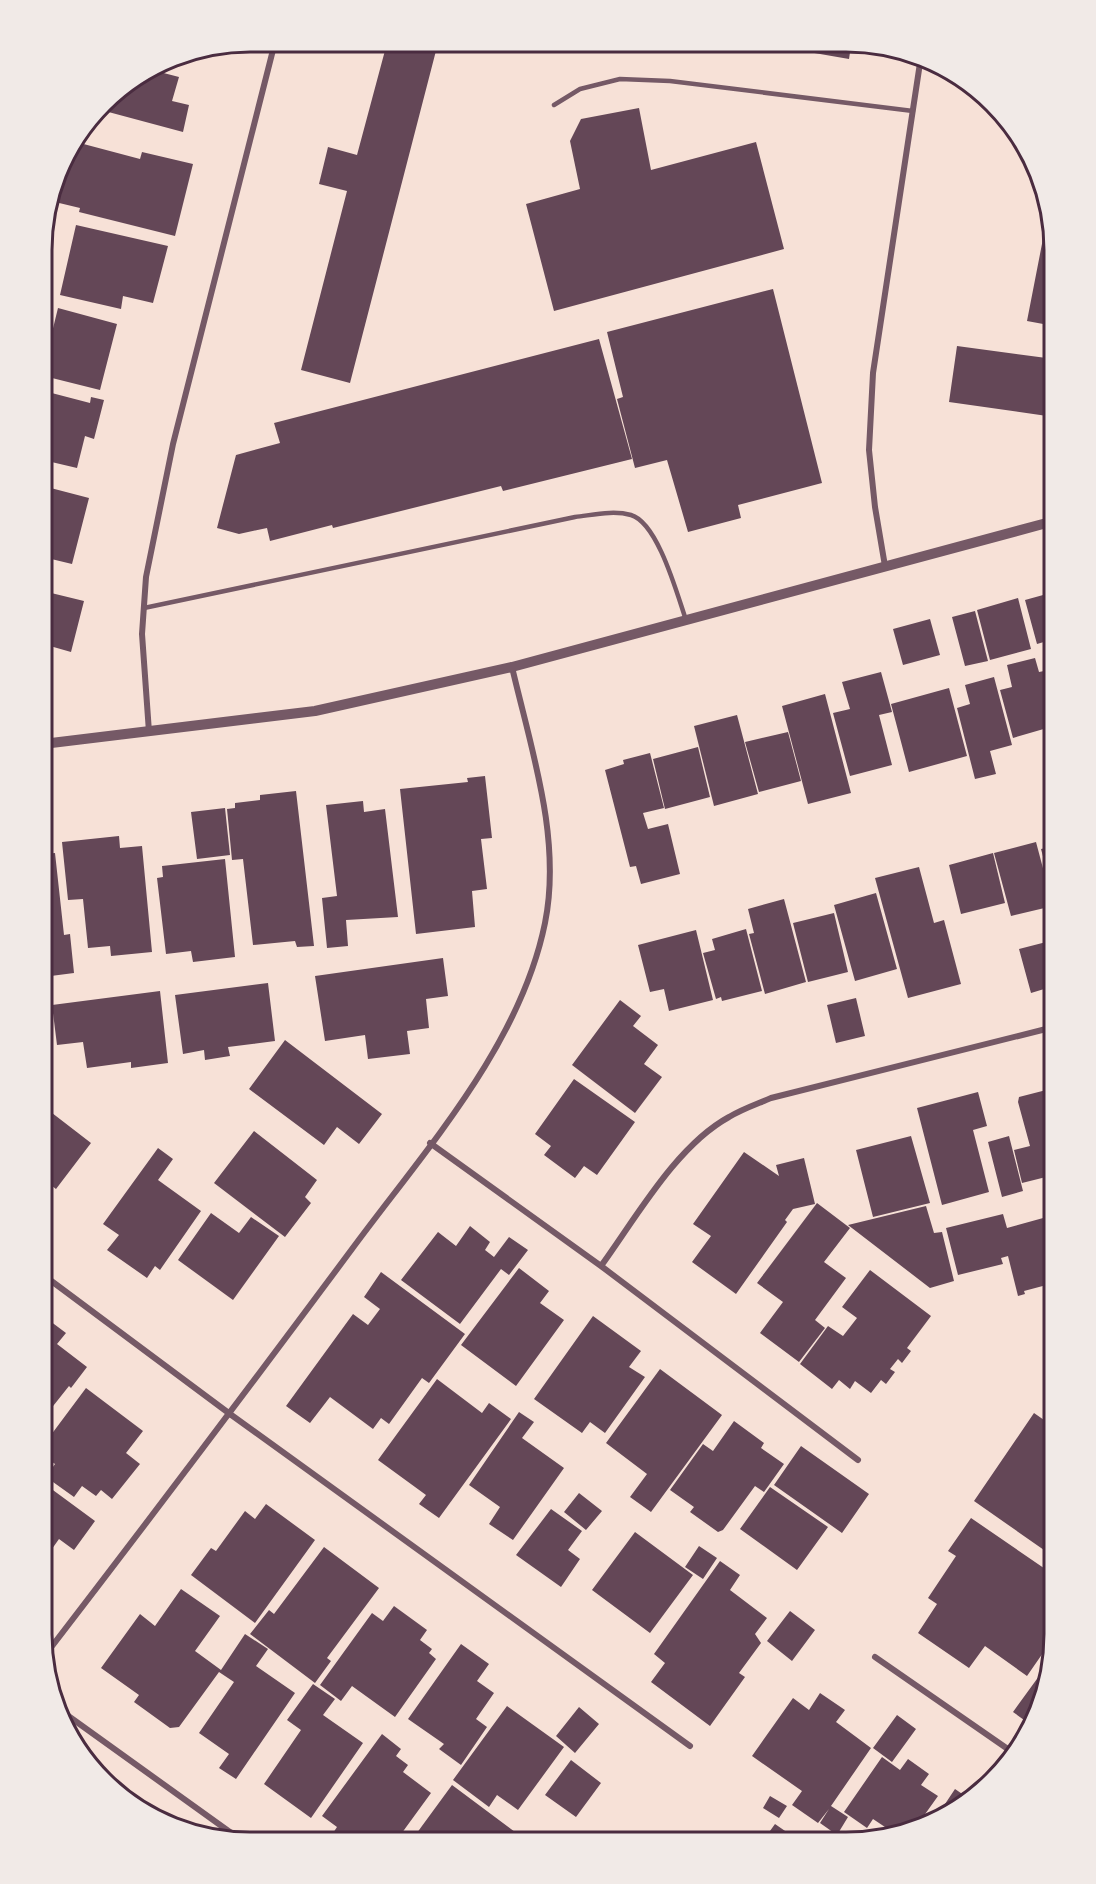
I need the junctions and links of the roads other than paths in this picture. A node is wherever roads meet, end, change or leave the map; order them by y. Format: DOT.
graph roads {
  1 [pos="272,52"];
  2 [pos="920,68"];
  3 [pos="554,105"];
  4 [pos="913,111"];
  5 [pos="1044,524"];
  6 [pos="885,566"];
  7 [pos="144,608"];
  8 [pos="686,620"];
  9 [pos="512,667"];
  10 [pos="149,733"];
  11 [pos="52,743"];
  12 [pos="1043,1030"];
  13 [pos="430,1143"];
  14 [pos="601,1266"];
  15 [pos="52,1281"];
  16 [pos="230,1414"];
  17 [pos="858,1460"];
  18 [pos="53,1644"];
  19 [pos="875,1657"];
  20 [pos="72,1719"];
  21 [pos="690,1746"];
  22 [pos="1007,1748"];
  23 [pos="227,1830"];
  1 -- 7 [label="street"];
  2 -- 4 [label="street"];
  3 -- 4 [label="lane"];
  4 -- 6 [label="street"];
  5 -- 6 [label="street"];
  6 -- 8 [label="street"];
  7 -- 8 [label="lane"];
  7 -- 10 [label="street"];
  8 -- 9 [label="street"];
  9 -- 10 [label="street"];
  9 -- 13 [label="street"];
  10 -- 11 [label="street"];
  12 -- 14 [label="street"];
  13 -- 14 [label="street"];
  13 -- 16 [label="street"];
  14 -- 17 [label="street"];
  15 -- 16 [label="street"];
  16 -- 18 [label="street"];
  16 -- 21 [label="street"];
  19 -- 22 [label="street"];
  20 -- 23 [label="street"];
}
